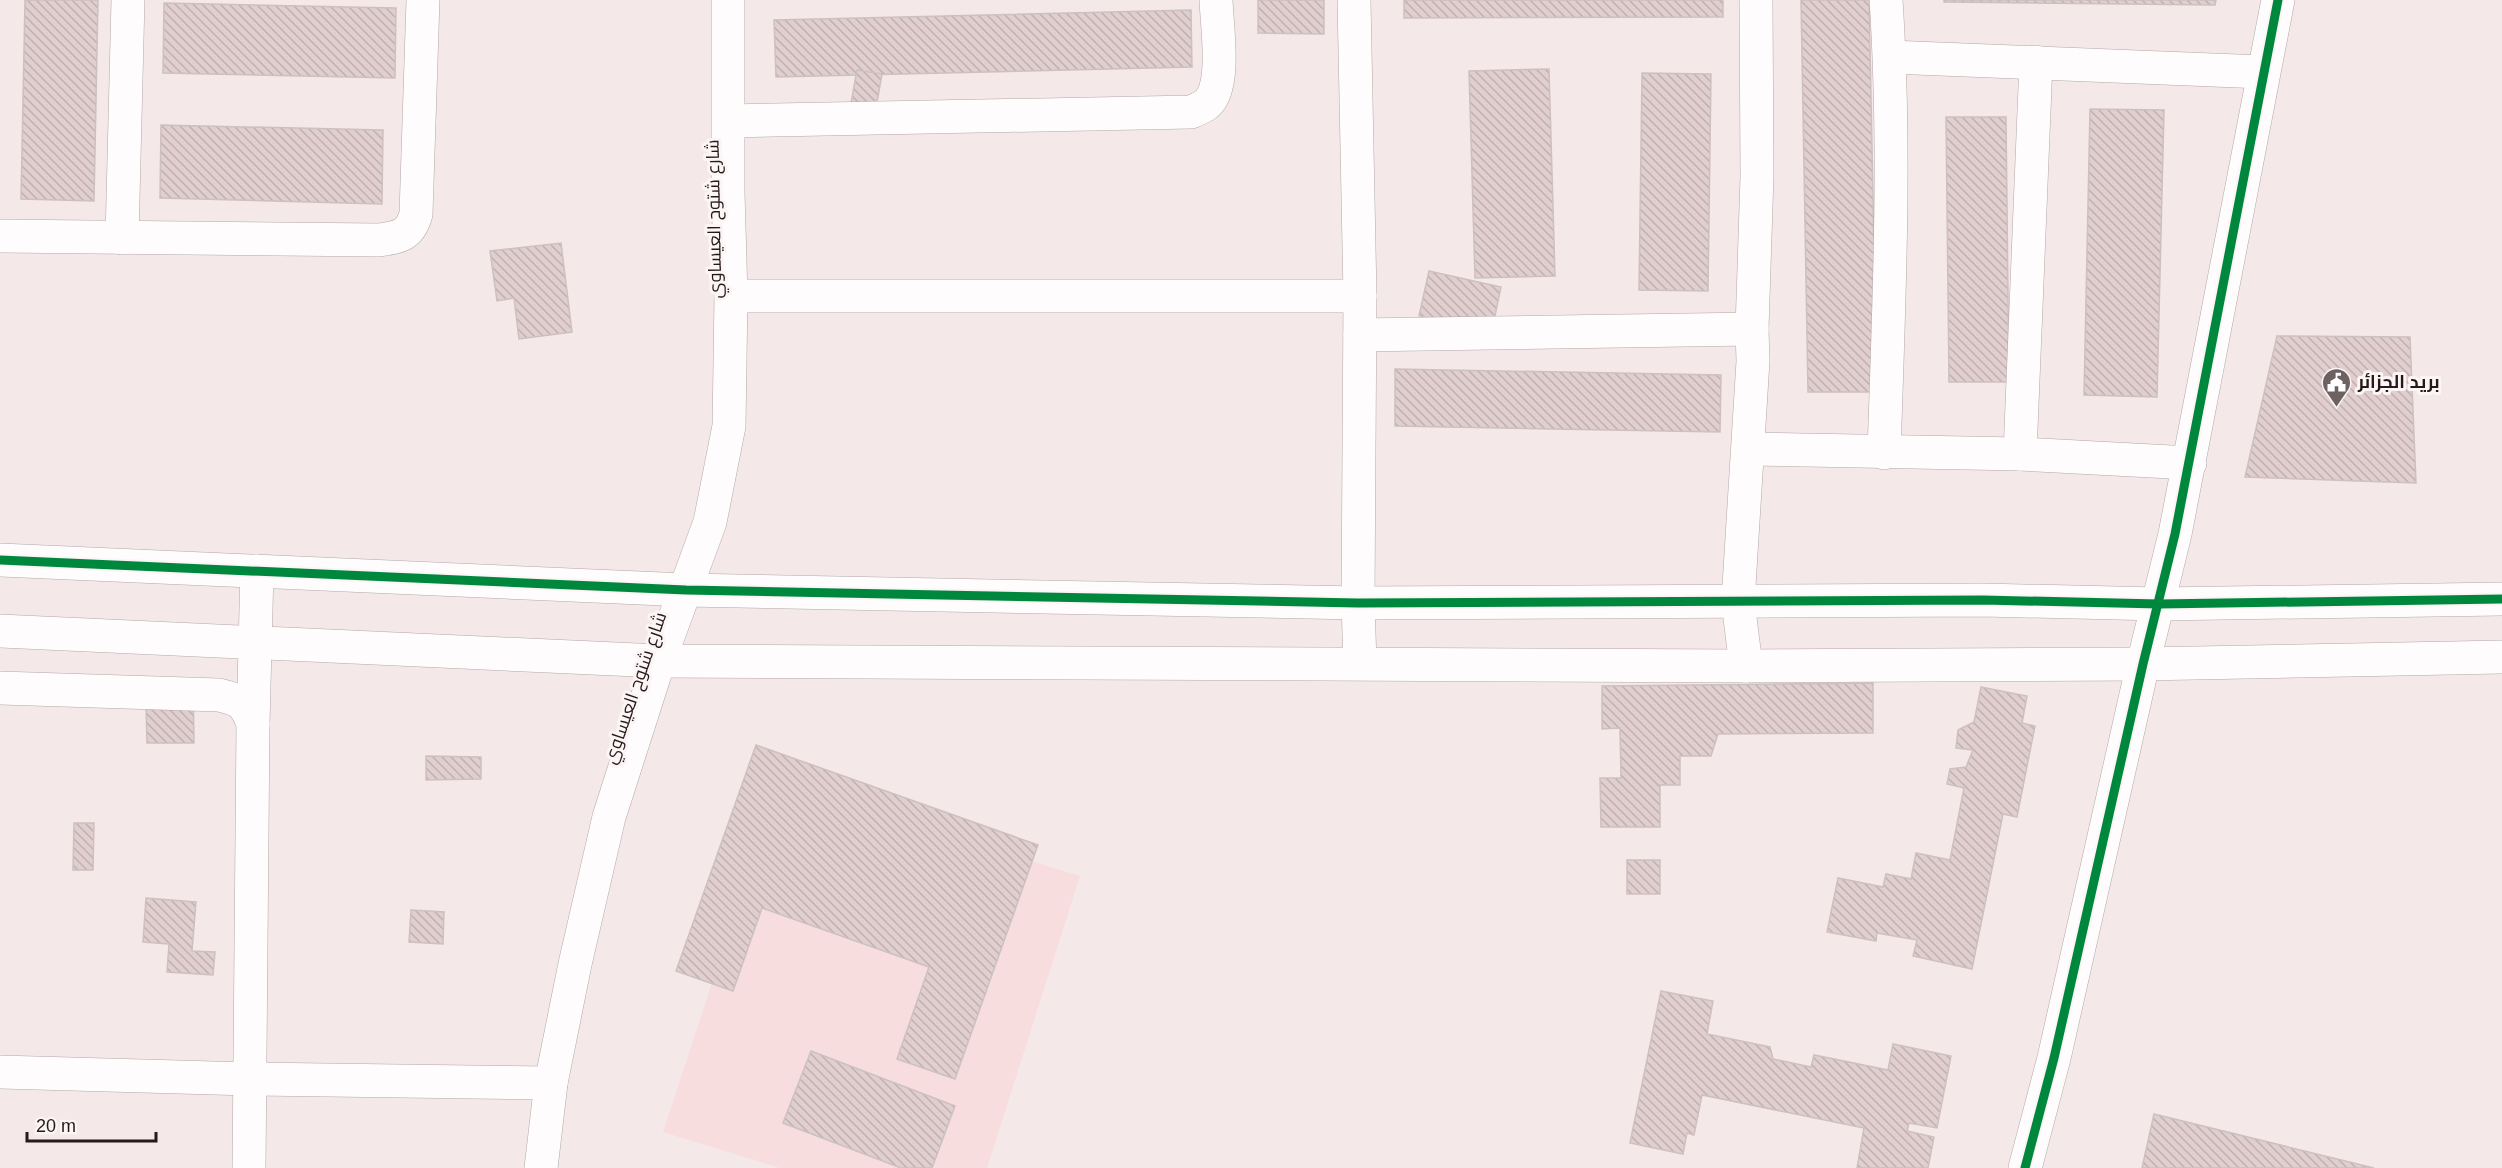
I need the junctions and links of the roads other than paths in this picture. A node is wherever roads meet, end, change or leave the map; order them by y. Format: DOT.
graph roads {
  1 [pos="128,0"];
  2 [pos="423,0"];
  3 [pos="728,0"];
  4 [pos="1216,0"];
  5 [pos="1354,0"];
  6 [pos="1756,0"];
  7 [pos="1886,0"];
  8 [pos="2278,0"];
  9 [pos="1890,57"];
  10 [pos="2036,62"];
  11 [pos="2263,72"];
  12 [pos="729,121"];
  13 [pos="0,236"];
  14 [pos="122,237"];
  15 [pos="731,296"];
  16 [pos="1360,296"];
  17 [pos="1752,330"];
  18 [pos="1360,334"];
  19 [pos="1749,449"];
  20 [pos="1884,453"];
  21 [pos="2020,454"];
  22 [pos="2190,463"];
  23 [pos="0,560"];
  24 [pos="257,571"];
  25 [pos="686,590"];
  26 [pos="2502,599"];
  27 [pos="1738,602"];
  28 [pos="1358,603"];
  29 [pos="2160,604"];
  30 [pos="0,631"];
  31 [pos="256,643"];
  32 [pos="2502,657"];
  33 [pos="659,661"];
  34 [pos="1360,663"];
  35 [pos="2143,664"];
  36 [pos="1746,666"];
  37 [pos="0,688"];
  38 [pos="253,724"];
  39 [pos="0,1072"];
  40 [pos="250,1079"];
  41 [pos="552,1083"];
  42 [pos="249,1168"];
  43 [pos="541,1168"];
  44 [pos="2025,1168"];
  1 -- 14 [label="street"];
  2 -- 14 [label="street"];
  3 -- 12 [label="street, شارع شتوح العيساوي"];
  4 -- 12 [label="street"];
  5 -- 16 [label="street"];
  6 -- 17 [label="street"];
  7 -- 9 [label="street"];
  8 -- 11 [label="street"];
  9 -- 10 [label="street"];
  9 -- 20 [label="street"];
  10 -- 11 [label="street"];
  10 -- 21 [label="street"];
  11 -- 22 [label="street"];
  12 -- 15 [label="street, شارع شتوح العيساوي"];
  13 -- 14 [label="street"];
  15 -- 16 [label="street"];
  15 -- 25 [label="street, شارع شتوح العيساوي"];
  16 -- 18 [label="street"];
  17 -- 18 [label="street"];
  17 -- 19 [label="street"];
  18 -- 28 [label="street"];
  19 -- 20 [label="street"];
  19 -- 27 [label="street"];
  20 -- 21 [label="street"];
  21 -- 22 [label="street"];
  22 -- 29 [label="street"];
  23 -- 24 [label="street"];
  24 -- 25 [label="street"];
  24 -- 31 [label="street"];
  25 -- 28 [label="street"];
  25 -- 33 [label="street, شارع شتوح العيساوي"];
  26 -- 29 [label="street"];
  27 -- 28 [label="street"];
  27 -- 29 [label="street"];
  27 -- 36 [label="street"];
  28 -- 34 [label="street"];
  29 -- 35 [label="street"];
  30 -- 31 [label="street"];
  31 -- 33 [label="street"];
  31 -- 38 [label="street"];
  32 -- 35 [label="street"];
  33 -- 34 [label="street"];
  33 -- 41 [label="street, شارع شتوح العيساوي"];
  34 -- 36 [label="street"];
  35 -- 36 [label="street"];
  35 -- 44 [label="street"];
  37 -- 38 [label="street"];
  38 -- 40 [label="street"];
  39 -- 40 [label="street"];
  40 -- 41 [label="street"];
  40 -- 42 [label="street"];
  41 -- 43 [label="street, شارع شتوح العيساوي"];
}
